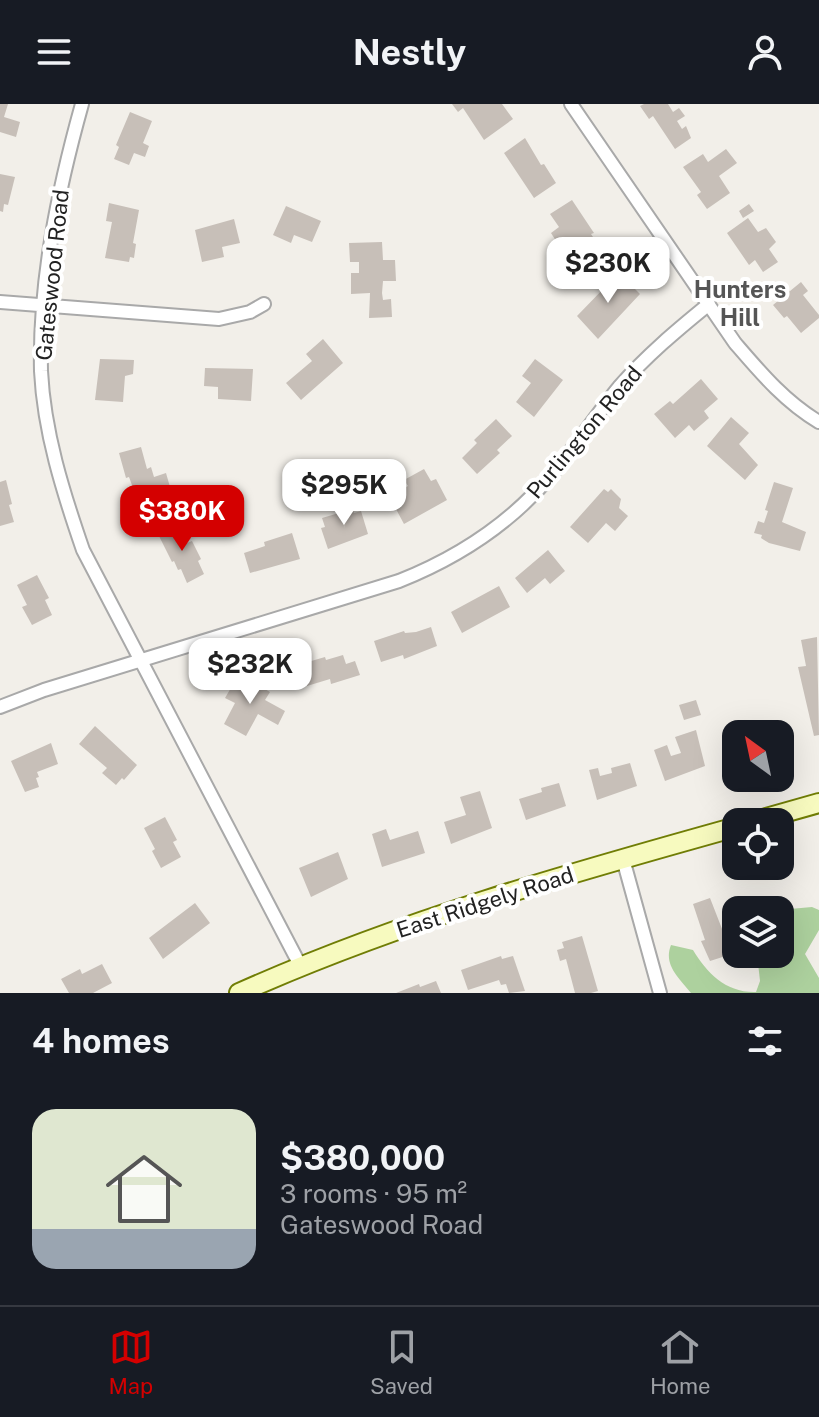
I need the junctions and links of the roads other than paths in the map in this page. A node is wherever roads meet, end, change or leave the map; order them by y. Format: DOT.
graph roads {
  1 [pos="82,104"];
  2 [pos="571,104"];
  3 [pos="0,302"];
  4 [pos="264,304"];
  5 [pos="709,304"];
  6 [pos="44,306"];
  7 [pos="819,422"];
  8 [pos="139,661"];
  9 [pos="0,707"];
  10 [pos="819,803"];
  11 [pos="794,810"];
  12 [pos="722,831"];
  13 [pos="623,859"];
  14 [pos="301,967"];
  15 [pos="239,993"];
  16 [pos="660,993"];
  1 -- 6 [label="street, Gateswood Road"];
  2 -- 5 [label="street"];
  3 -- 6 [label="street"];
  4 -- 6 [label="street"];
  5 -- 7 [label="street"];
  5 -- 8 [label="street, Purlington Road"];
  6 -- 8 [label="street, Gateswood Road"];
  8 -- 9 [label="street, Purlington Road"];
  8 -- 14 [label="street, Gateswood Road"];
  10 -- 11 [label="street"];
  12 -- 13 [label="street, East Ridgely Road"];
  13 -- 14 [label="street, East Ridgely Road"];
  13 -- 16 [label="street"];
  14 -- 15 [label="street, East Ridgely Road"];
}
